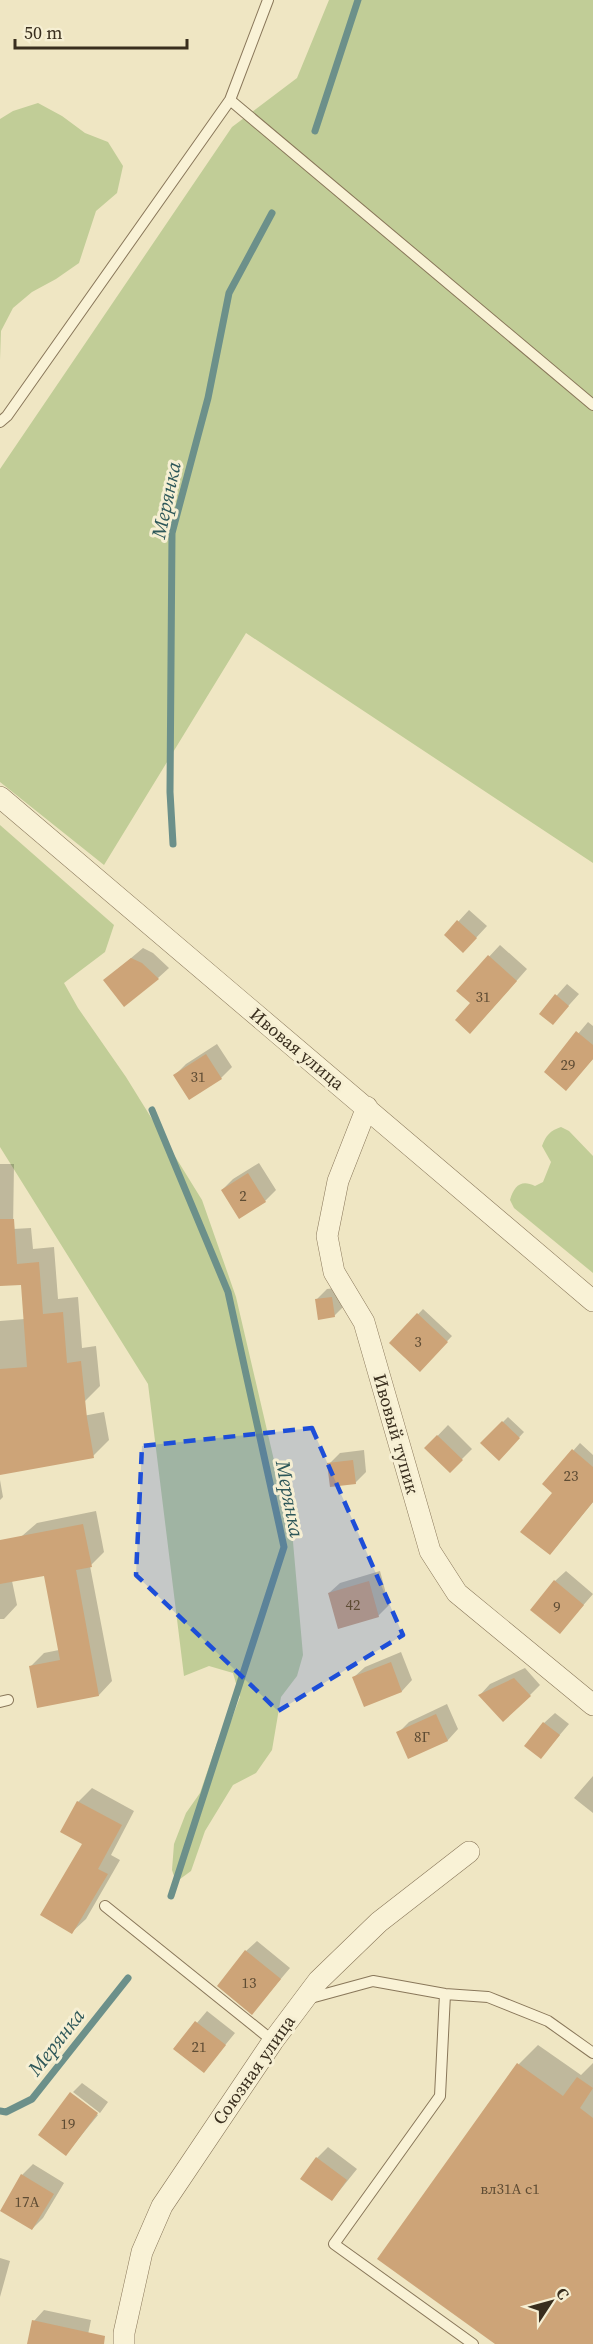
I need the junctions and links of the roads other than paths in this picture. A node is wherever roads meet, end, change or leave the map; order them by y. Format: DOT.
graph roads {
  1 [pos="268,0"];
  2 [pos="230,100"];
  3 [pos="593,405"];
  4 [pos="0,422"];
  5 [pos="0,797"];
  6 [pos="367,1107"];
  7 [pos="593,1301"];
  8 [pos="593,1705"];
  9 [pos="469,1852"];
  10 [pos="105,1906"];
  11 [pos="445,1994"];
  12 [pos="304,2000"];
  13 [pos="273,2041"];
  14 [pos="593,2053"];
  15 [pos="124,2344"];
  16 [pos="473,2344"];
  1 -- 2 [label="lane"];
  2 -- 3 [label="lane"];
  2 -- 4 [label="lane"];
  5 -- 6 [label="street, Ивовая улица"];
  6 -- 7 [label="street, Ивовая улица"];
  6 -- 8 [label="street, Ивовый тупик"];
  9 -- 12 [label="street, Союзная улица"];
  10 -- 13 [label="lane"];
  11 -- 12 [label="lane"];
  11 -- 14 [label="lane"];
  11 -- 16 [label="lane"];
  12 -- 13 [label="street, Союзная улица"];
  13 -- 15 [label="street, Союзная улица"];
}
